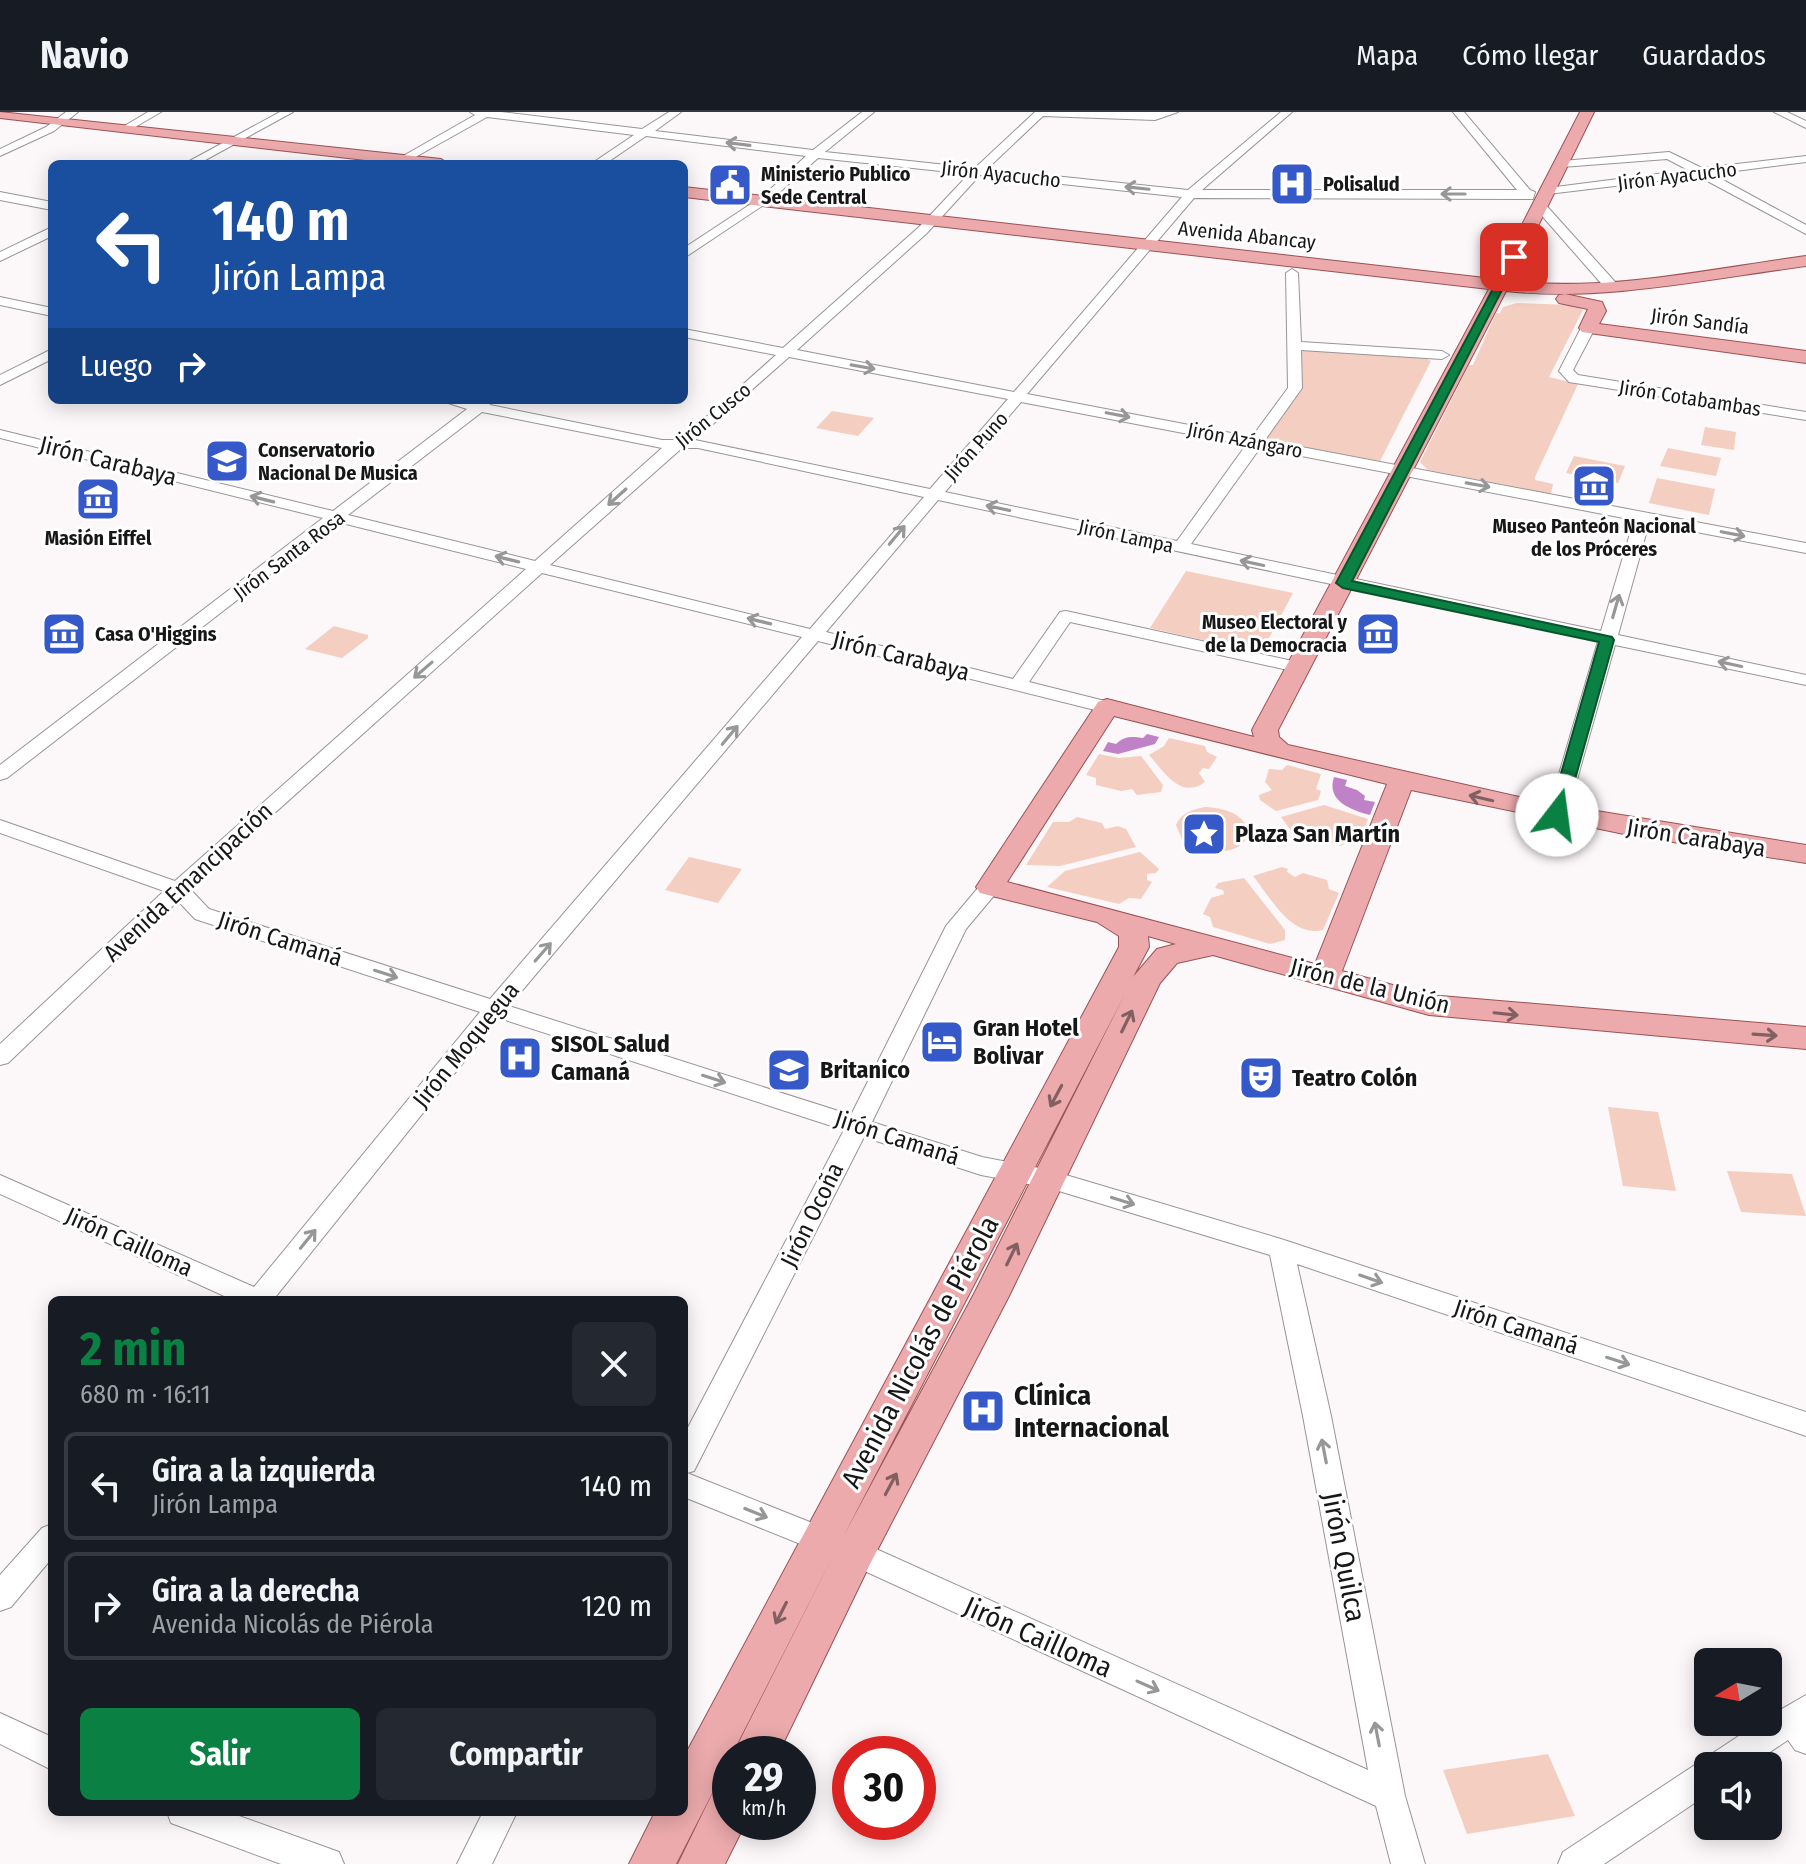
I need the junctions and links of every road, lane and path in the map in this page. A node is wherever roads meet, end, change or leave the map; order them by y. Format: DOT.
graph roads {
  1 [pos="156,112"];
  2 [pos="288,112"];
  3 [pos="475,112"];
  4 [pos="487,112"];
  5 [pos="676,112"];
  6 [pos="869,112"];
  7 [pos="1040,112"];
  8 [pos="1173,112"];
  9 [pos="1287,112"];
  10 [pos="1458,112"];
  11 [pos="1571,112"];
  12 [pos="1587,112"];
  13 [pos="1779,112"];
  14 [pos="0,114"];
  15 [pos="62,121"];
  16 [pos="0,123"];
  17 [pos="1806,125"];
  18 [pos="126,128"];
  19 [pos="645,133"];
  20 [pos="225,145"];
  21 [pos="0,153"];
  22 [pos="815,154"];
  23 [pos="1806,159"];
  24 [pos="197,160"];
  25 [pos="326,160"];
  26 [pos="378,160"];
  27 [pos="402,160"];
  28 [pos="603,160"];
  29 [pos="1562,164"];
  30 [pos="977,172"];
  31 [pos="1703,173"];
  32 [pos="688,193"];
  33 [pos="1191,194"];
  34 [pos="0,196"];
  35 [pos="1535,196"];
  36 [pos="688,202"];
  37 [pos="48,205"];
  38 [pos="755,205"];
  39 [pos="928,225"];
  40 [pos="1806,230"];
  41 [pos="48,233"];
  42 [pos="688,251"];
  43 [pos="1144,251"];
  44 [pos="0,257"];
  45 [pos="1806,261"];
  46 [pos="1806,271"];
  47 [pos="1292,273"];
  48 [pos="1612,287"];
  49 [pos="1486,290"];
  50 [pos="1565,299"];
  51 [pos="0,301"];
  52 [pos="48,311"];
  53 [pos="1588,328"];
  54 [pos="688,334"];
  55 [pos="1295,346"];
  56 [pos="786,353"];
  57 [pos="48,355"];
  58 [pos="1442,355"];
  59 [pos="1806,357"];
  60 [pos="0,381"];
  61 [pos="1021,396"];
  62 [pos="484,404"];
  63 [pos="1803,417"];
  64 [pos="0,434"];
  65 [pos="1254,442"];
  66 [pos="676,447"];
  67 [pos="1393,470"];
  68 [pos="932,494"];
  69 [pos="1643,516"];
  70 [pos="338,517"];
  71 [pos="1180,548"];
  72 [pos="1806,548"];
  73 [pos="540,567"];
  74 [pos="1336,582"];
  75 [pos="814,635"];
  76 [pos="1607,640"];
  77 [pos="1289,666"];
  78 [pos="1806,680"];
  79 [pos="1018,685"];
  80 [pos="1107,707"];
  81 [pos="379,710"];
  82 [pos="1229,738"];
  83 [pos="1279,751"];
  84 [pos="0,774"];
  85 [pos="1402,780"];
  86 [pos="680,794"];
  87 [pos="1557,815"];
  88 [pos="0,826"];
  89 [pos="1806,854"];
  90 [pos="990,887"];
  91 [pos="178,889"];
  92 [pos="1102,914"];
  93 [pos="1215,946"];
  94 [pos="1325,977"];
  95 [pos="495,1008"];
  96 [pos="1806,1038"];
  97 [pos="0,1057"];
  98 [pos="857,1124"];
  99 [pos="1032,1176"];
  100 [pos="0,1184"];
  101 [pos="1281,1249"];
  102 [pos="249,1296"];
  103 [pos="261,1296"];
  104 [pos="1806,1424"];
  105 [pos="688,1454"];
  106 [pos="688,1486"];
  107 [pos="48,1542"];
  108 [pos="837,1546"];
  109 [pos="0,1597"];
  110 [pos="1801,1722"];
  111 [pos="0,1728"];
  112 [pos="762,1736"];
  113 [pos="48,1752"];
  114 [pos="1746,1752"];
  115 [pos="1694,1784"];
  116 [pos="688,1795"];
  117 [pos="1389,1796"];
  118 [pos="194,1816"];
  119 [pos="499,1816"];
  120 [pos="677,1816"];
  121 [pos="713,1840"];
  122 [pos="327,1864"];
  123 [pos="474,1864"];
  124 [pos="652,1864"];
  125 [pos="701,1864"];
  126 [pos="1408,1864"];
  127 [pos="1575,1864"];
  1 -- 18 [label="street"];
  2 -- 20 [label="street"];
  3 -- 4 [label="street, Jirón Ayacucho"];
  4 -- 19 [label="street, Jirón Ayacucho"];
  4 -- 27 [label="street"];
  5 -- 19 [label="street"];
  6 -- 22 [label="street"];
  7 -- 8 [label="street"];
  7 -- 30 [label="street, Jirón Cusco"];
  9 -- 33 [label="street, Jirón Puno"];
  10 -- 35 [label="street"];
  11 -- 35 [label="main road"];
  12 -- 29 [label="main road"];
  13 -- 17 [label="street"];
  14 -- 15 [label="main road"];
  15 -- 16 [label="main road"];
  15 -- 18 [label="main road"];
  15 -- 20 [label="main road"];
  15 -- 21 [label="street"];
  18 -- 20 [label="main road"];
  22 -- 19 [label="street, Jirón Ayacucho, one-way"];
  19 -- 28 [label="street"];
  20 -- 24 [label="street"];
  20 -- 25 [label="main road"];
  20 -- 26 [label="main road"];
  22 -- 30 [label="street, Jirón Ayacucho"];
  22 -- 38 [label="street"];
  23 -- 31 [label="street, Jirón Ayacucho"];
  29 -- 31 [label="street"];
  29 -- 35 [label="main road"];
  33 -- 30 [label="street, Jirón Ayacucho, one-way"];
  30 -- 39 [label="street, Jirón Cusco"];
  31 -- 35 [label="street, Jirón Ayacucho"];
  31 -- 40 [label="street"];
  32 -- 38 [label="main road, Avenida Abancay"];
  35 -- 33 [label="street, Jirón Ayacucho, one-way"];
  33 -- 43 [label="street, Jirón Puno"];
  34 -- 37 [label="street"];
  35 -- 48 [label="street"];
  35 -- 49 [label="main road"];
  36 -- 38 [label="main road, Avenida Abancay"];
  38 -- 39 [label="main road, Avenida Abancay"];
  38 -- 42 [label="street"];
  39 -- 43 [label="main road, Avenida Abancay"];
  39 -- 56 [label="street, Jirón Cusco"];
  41 -- 44 [label="street"];
  43 -- 47 [label="main road, Avenida Abancay"];
  43 -- 49 [label="main road, Avenida Abancay"];
  43 -- 61 [label="street, Jirón Puno"];
  45 -- 48 [label="main road, Avenida Abancay"];
  46 -- 50 [label="main road, Avenida Abancay"];
  47 -- 49 [label="main road, Avenida Abancay"];
  47 -- 55 [label="street"];
  48 -- 49 [label="main road, Avenida Abancay"];
  49 -- 50 [label="main road, Avenida Abancay"];
  49 -- 58 [label="main road"];
  49 -- 67 [label="main road"];
  50 -- 53 [label="main road"];
  51 -- 52 [label="street"];
  53 -- 59 [label="main road, Jirón Sandía"];
  53 -- 63 [label="street, Jirón Cotabambas"];
  54 -- 56 [label="street, Jirón Azángaro"];
  55 -- 58 [label="street"];
  55 -- 65 [label="street"];
  56 -- 61 [label="street, Jirón Azángaro, one-way"];
  56 -- 66 [label="street, Jirón Cusco"];
  57 -- 60 [label="street"];
  58 -- 67 [label="main road"];
  61 -- 65 [label="street, Jirón Azángaro, one-way"];
  61 -- 68 [label="street, Jirón Puno"];
  62 -- 66 [label="street, Jirón Lampa"];
  62 -- 70 [label="street, Jirón Santa Rosa"];
  70 -- 64 [label="street, Jirón Carabaya, one-way"];
  65 -- 67 [label="street, Jirón Azángaro"];
  65 -- 71 [label="street"];
  66 -- 68 [label="street, Jirón Lampa"];
  66 -- 73 [label="street, Jirón Cusco, one-way"];
  67 -- 69 [label="street, Jirón Azángaro, one-way"];
  67 -- 74 [label="main road"];
  71 -- 68 [label="street, Jirón Lampa, one-way"];
  75 -- 68 [label="street, Jirón Puno, one-way"];
  69 -- 72 [label="street, Jirón Azángaro, one-way"];
  76 -- 69 [label="street, one-way"];
  73 -- 70 [label="street, Jirón Carabaya, one-way"];
  70 -- 84 [label="street, Jirón Santa Rosa"];
  74 -- 71 [label="street, Jirón Lampa, one-way"];
  75 -- 73 [label="street, Jirón Carabaya, one-way"];
  73 -- 81 [label="street, Jirón Cusco, one-way"];
  74 -- 76 [label="street, Jirón Lampa"];
  74 -- 77 [label="main road"];
  75 -- 79 [label="street, Jirón Carabaya"];
  86 -- 75 [label="street, Jirón Puno, one-way"];
  78 -- 76 [label="street, Jirón Lampa, one-way"];
  76 -- 87 [label="street"];
  77 -- 79 [label="street"];
  77 -- 82 [label="main road"];
  77 -- 83 [label="main road"];
  79 -- 80 [label="street, Jirón Carabaya"];
  80 -- 82 [label="main road, Jirón Carabaya"];
  80 -- 90 [label="main road"];
  81 -- 91 [label="street, Avenida Emancipación"];
  82 -- 83 [label="main road, Jirón Carabaya"];
  83 -- 85 [label="main road, Jirón Carabaya"];
  87 -- 85 [label="main road, Jirón Carabaya, one-way"];
  85 -- 94 [label="main road"];
  95 -- 86 [label="street, Jirón Moquegua, one-way"];
  87 -- 89 [label="main road, Jirón Carabaya"];
  88 -- 91 [label="street, Jirón Camaná"];
  90 -- 92 [label="main road, Jirón de la Unión"];
  90 -- 98 [label="street, Jirón Ocoña"];
  91 -- 95 [label="street, Jirón Camaná, one-way"];
  91 -- 97 [label="street, Avenida Emancipación"];
  92 -- 93 [label="main road, Jirón de la Unión"];
  92 -- 99 [label="main road, Avenida Nicolás de Piérola, one-way"];
  93 -- 94 [label="main road, Jirón de la Unión"];
  99 -- 93 [label="main road, Avenida Nicolás de Piérola, one-way"];
  94 -- 96 [label="main road, Jirón de la Unión, one-way"];
  95 -- 98 [label="street, Jirón Camaná, one-way"];
  103 -- 95 [label="street, Jirón Moquegua, one-way"];
  98 -- 99 [label="street, Jirón Camaná"];
  98 -- 105 [label="street, Jirón Ocoña"];
  99 -- 101 [label="street, Jirón Camaná, one-way"];
  99 -- 108 [label="main road, Avenida Nicolás de Piérola"];
  100 -- 102 [label="street, Jirón Cailloma"];
  101 -- 104 [label="street, Jirón Camaná, one-way"];
  117 -- 101 [label="street, Jirón Quilca, one-way"];
  106 -- 108 [label="street, Jirón Cailloma, one-way"];
  107 -- 109 [label="street"];
  108 -- 112 [label="main road, Avenida Nicolás de Piérola"];
  108 -- 116 [label="main road, Avenida Nicolás de Piérola, one-way"];
  108 -- 117 [label="street, Jirón Cailloma, one-way"];
  110 -- 114 [label="street"];
  111 -- 113 [label="street"];
  115 -- 127 [label="street"];
  117 -- 126 [label="street, Jirón Quilca"];
  118 -- 122 [label="street"];
  119 -- 123 [label="street"];
  120 -- 124 [label="main road"];
  121 -- 125 [label="main road"];
}
